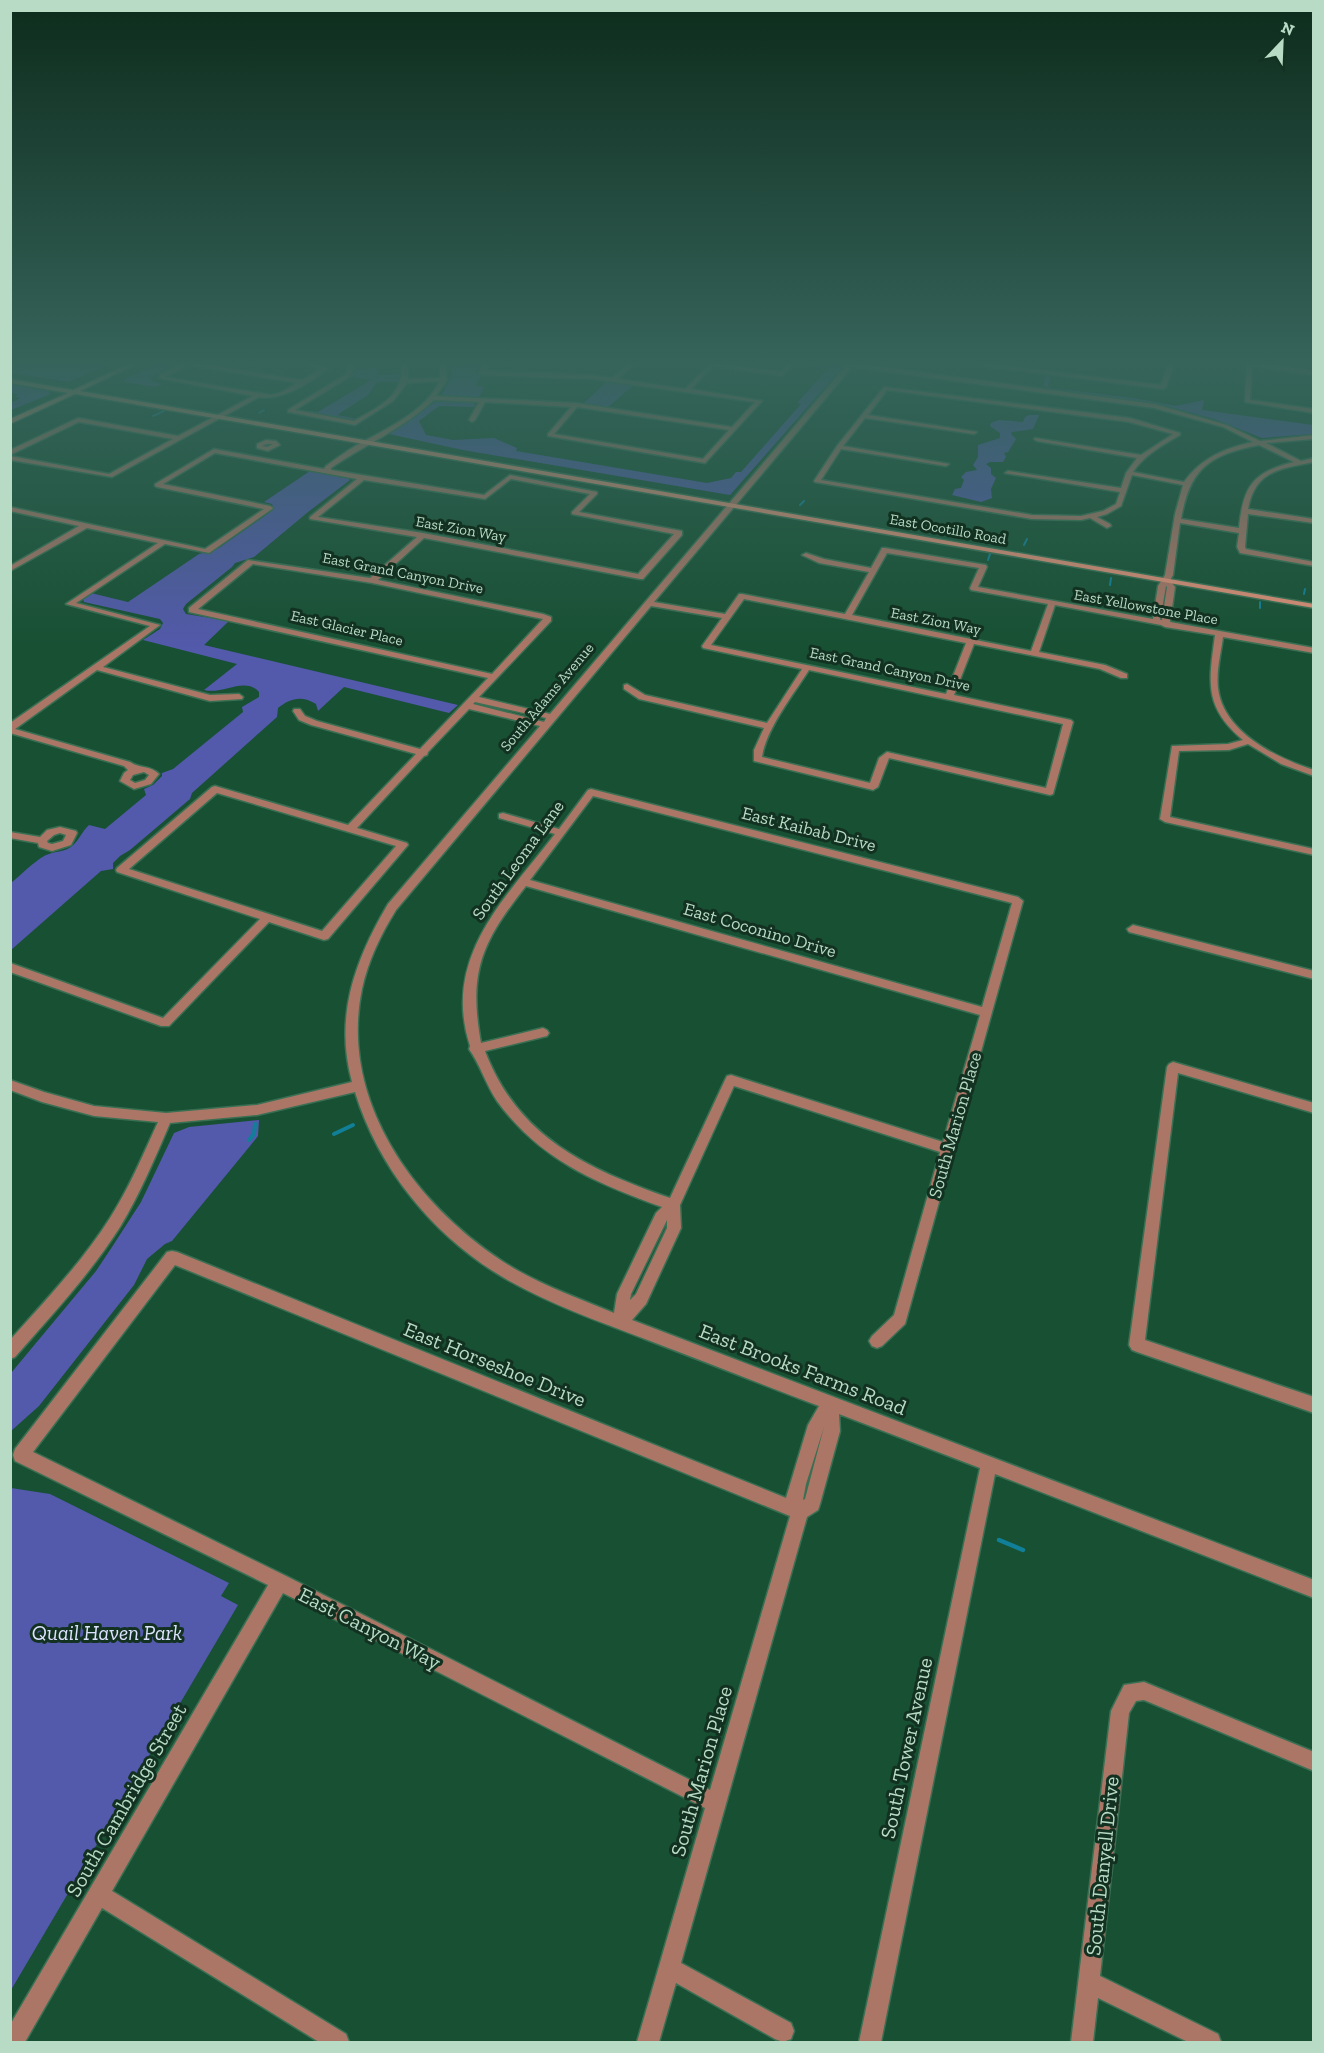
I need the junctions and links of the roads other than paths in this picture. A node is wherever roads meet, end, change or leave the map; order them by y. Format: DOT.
graph roads {
  1 [pos="144,457"];
  2 [pos="204,457"];
  3 [pos="249,457"];
  4 [pos="354,457"];
  5 [pos="470,457"];
  6 [pos="680,457"];
  7 [pos="709,457"];
  8 [pos="772,457"];
  9 [pos="832,457"];
  10 [pos="901,457"];
  11 [pos="1142,457"];
  12 [pos="1216,457"];
  13 [pos="1289,457"];
  14 [pos="10,458"];
  15 [pos="1314,460"];
  16 [pos="1301,463"];
  17 [pos="946,464"];
  18 [pos="327,472"];
  19 [pos="1008,473"];
  20 [pos="1130,473"];
  21 [pos="362,478"];
  22 [pos="1187,484"];
  23 [pos="1124,491"];
  24 [pos="734,502"];
  25 [pos="10,509"];
  26 [pos="1244,511"];
  27 [pos="1093,517"];
  28 [pos="1179,521"];
  29 [pos="1314,521"];
  30 [pos="86,525"];
  31 [pos="1107,526"];
  32 [pos="1242,531"];
  33 [pos="423,535"];
  34 [pos="165,542"];
  35 [pos="806,555"];
  36 [pos="1314,564"];
  37 [pos="10,569"];
  38 [pos="874,571"];
  39 [pos="1168,578"];
  40 [pos="372,581"];
  41 [pos="1314,600"];
  42 [pos="648,603"];
  43 [pos="1052,603"];
  44 [pos="1314,606"];
  45 [pos="192,610"];
  46 [pos="846,617"];
  47 [pos="726,619"];
  48 [pos="1156,623"];
  49 [pos="1165,625"];
  50 [pos="1219,634"];
  51 [pos="971,641"];
  52 [pos="1314,651"];
  53 [pos="1034,654"];
  54 [pos="807,667"];
  55 [pos="98,668"];
  56 [pos="1124,676"];
  57 [pos="495,677"];
  58 [pos="627,687"];
  59 [pos="239,697"];
  60 [pos="950,697"];
  61 [pos="472,702"];
  62 [pos="297,711"];
  63 [pos="549,721"];
  64 [pos="770,727"];
  65 [pos="10,729"];
  66 [pos="1250,741"];
  67 [pos="424,753"];
  68 [pos="135,770"];
  69 [pos="1314,773"];
  70 [pos="591,792"];
  71 [pos="503,816"];
  72 [pos="350,829"];
  73 [pos="561,833"];
  74 [pos="10,835"];
  75 [pos="42,840"];
  76 [pos="1314,852"];
  77 [pos="523,882"];
  78 [pos="1018,901"];
  79 [pos="267,918"];
  80 [pos="1133,929"];
  81 [pos="10,967"];
  82 [pos="1314,975"];
  83 [pos="987,1012"];
  84 [pos="543,1033"];
  85 [pos="475,1049"];
  86 [pos="10,1085"];
  87 [pos="358,1086"];
  88 [pos="1314,1108"];
  89 [pos="166,1118"];
  90 [pos="948,1149"];
  91 [pos="673,1205"];
  92 [pos="640,1261"];
  93 [pos="656,1267"];
  94 [pos="620,1322"];
  95 [pos="876,1341"];
  96 [pos="10,1352"];
  97 [pos="831,1403"];
  98 [pos="1314,1405"];
  99 [pos="21,1455"];
  100 [pos="989,1464"];
  101 [pos="803,1468"];
  102 [pos="820,1474"];
  103 [pos="800,1512"];
  104 [pos="280,1582"];
  105 [pos="1314,1589"];
  106 [pos="1314,1762"];
  107 [pos="717,1804"];
  108 [pos="99,1894"];
  109 [pos="669,1968"];
  110 [pos="1089,1983"];
  111 [pos="783,2031"];
  112 [pos="13,2043"];
  113 [pos="338,2043"];
  114 [pos="648,2043"];
  115 [pos="870,2043"];
  116 [pos="1082,2043"];
  117 [pos="1210,2043"];
  1 -- 14 [label="street"];
  2 -- 34 [label="street"];
  3 -- 18 [label="street"];
  4 -- 18 [label="street"];
  5 -- 24 [label="main road, East Ocotillo Road"];
  6 -- 7 [label="street"];
  8 -- 24 [label="street, South Adams Avenue"];
  9 -- 27 [label="street"];
  10 -- 17 [label="street"];
  11 -- 20 [label="street"];
  12 -- 22 [label="street"];
  13 -- 16 [label="street"];
  15 -- 16 [label="street"];
  16 -- 26 [label="street"];
  18 -- 21 [label="street"];
  19 -- 23 [label="street"];
  20 -- 22 [label="street"];
  20 -- 23 [label="street"];
  21 -- 33 [label="street, East Zion Way"];
  21 -- 33 [label="street, East Zion Way"];
  22 -- 28 [label="street"];
  23 -- 27 [label="street"];
  24 -- 39 [label="main road, East Ocotillo Road"];
  24 -- 42 [label="street, South Adams Avenue"];
  25 -- 30 [label="street"];
  26 -- 29 [label="street"];
  26 -- 32 [label="street"];
  27 -- 31 [label="street"];
  28 -- 32 [label="street"];
  28 -- 39 [label="street"];
  30 -- 34 [label="street"];
  30 -- 37 [label="street"];
  32 -- 36 [label="street"];
  33 -- 40 [label="street"];
  34 -- 55 [label="street"];
  35 -- 38 [label="street"];
  38 -- 43 [label="street, East Yellowstone Place"];
  38 -- 46 [label="street"];
  39 -- 41 [label="main road, East Ocotillo Road"];
  39 -- 44 [label="main road, East Ocotillo Road"];
  39 -- 48 [label="street"];
  39 -- 49 [label="street"];
  40 -- 45 [label="street, East Grand Canyon Drive"];
  40 -- 57 [label="street, East Grand Canyon Drive"];
  42 -- 47 [label="street"];
  42 -- 63 [label="street, South Adams Avenue"];
  43 -- 48 [label="street, East Yellowstone Place"];
  43 -- 53 [label="street"];
  45 -- 57 [label="street, East Glacier Place"];
  46 -- 47 [label="street, East Zion Way"];
  46 -- 51 [label="street, East Zion Way"];
  47 -- 54 [label="street, East Grand Canyon Drive"];
  48 -- 49 [label="street, East Yellowstone Place"];
  49 -- 50 [label="street, East Yellowstone Place"];
  50 -- 52 [label="street, East Yellowstone Place"];
  50 -- 66 [label="street"];
  51 -- 53 [label="street, East Zion Way"];
  51 -- 60 [label="street"];
  53 -- 56 [label="street, East Zion Way"];
  54 -- 60 [label="street, East Grand Canyon Drive"];
  54 -- 64 [label="street"];
  55 -- 59 [label="street"];
  55 -- 65 [label="street"];
  57 -- 61 [label="street"];
  58 -- 64 [label="street"];
  60 -- 64 [label="street, East Grand Canyon Drive"];
  61 -- 63 [label="street"];
  61 -- 67 [label="street"];
  62 -- 67 [label="street"];
  63 -- 87 [label="street, South Adams Avenue"];
  65 -- 68 [label="street"];
  66 -- 69 [label="street"];
  66 -- 76 [label="street"];
  67 -- 72 [label="street"];
  70 -- 73 [label="street, South Leoma Lane"];
  70 -- 78 [label="street, East Kaibab Drive"];
  71 -- 73 [label="street"];
  72 -- 79 [label="street"];
  72 -- 79 [label="street"];
  73 -- 77 [label="street, South Leoma Lane"];
  74 -- 75 [label="street"];
  77 -- 83 [label="street, East Coconino Drive"];
  77 -- 85 [label="street, South Leoma Lane"];
  78 -- 83 [label="street, South Marion Place"];
  79 -- 81 [label="street"];
  80 -- 82 [label="street"];
  83 -- 90 [label="street, South Marion Place"];
  84 -- 85 [label="street"];
  85 -- 91 [label="street, South Leoma Lane"];
  86 -- 89 [label="street"];
  87 -- 89 [label="street"];
  87 -- 94 [label="street, East Brooks Farms Road"];
  88 -- 98 [label="street"];
  89 -- 96 [label="street"];
  90 -- 91 [label="street"];
  90 -- 95 [label="street, South Marion Place"];
  91 -- 92 [label="street"];
  91 -- 93 [label="street"];
  92 -- 93 [label="street"];
  92 -- 94 [label="street"];
  93 -- 94 [label="street"];
  94 -- 97 [label="street, East Brooks Farms Road"];
  97 -- 100 [label="street, East Brooks Farms Road"];
  97 -- 101 [label="street, South Marion Place"];
  97 -- 102 [label="street, South Marion Place"];
  99 -- 103 [label="street, East Horseshoe Drive"];
  99 -- 104 [label="street, East Canyon Way"];
  100 -- 105 [label="street, East Brooks Farms Road"];
  100 -- 115 [label="street, South Tower Avenue"];
  101 -- 102 [label="street"];
  101 -- 103 [label="street, South Marion Place"];
  102 -- 103 [label="street, South Marion Place"];
  103 -- 107 [label="street, South Marion Place"];
  104 -- 107 [label="street, East Canyon Way"];
  104 -- 108 [label="street, South Cambridge Street"];
  106 -- 110 [label="street, South Danyell Drive"];
  107 -- 109 [label="street, South Marion Place"];
  108 -- 112 [label="street, South Cambridge Street"];
  108 -- 113 [label="street"];
  109 -- 111 [label="street"];
  109 -- 114 [label="street, South Marion Place"];
  110 -- 116 [label="street, South Danyell Drive"];
  110 -- 117 [label="street"];
}
